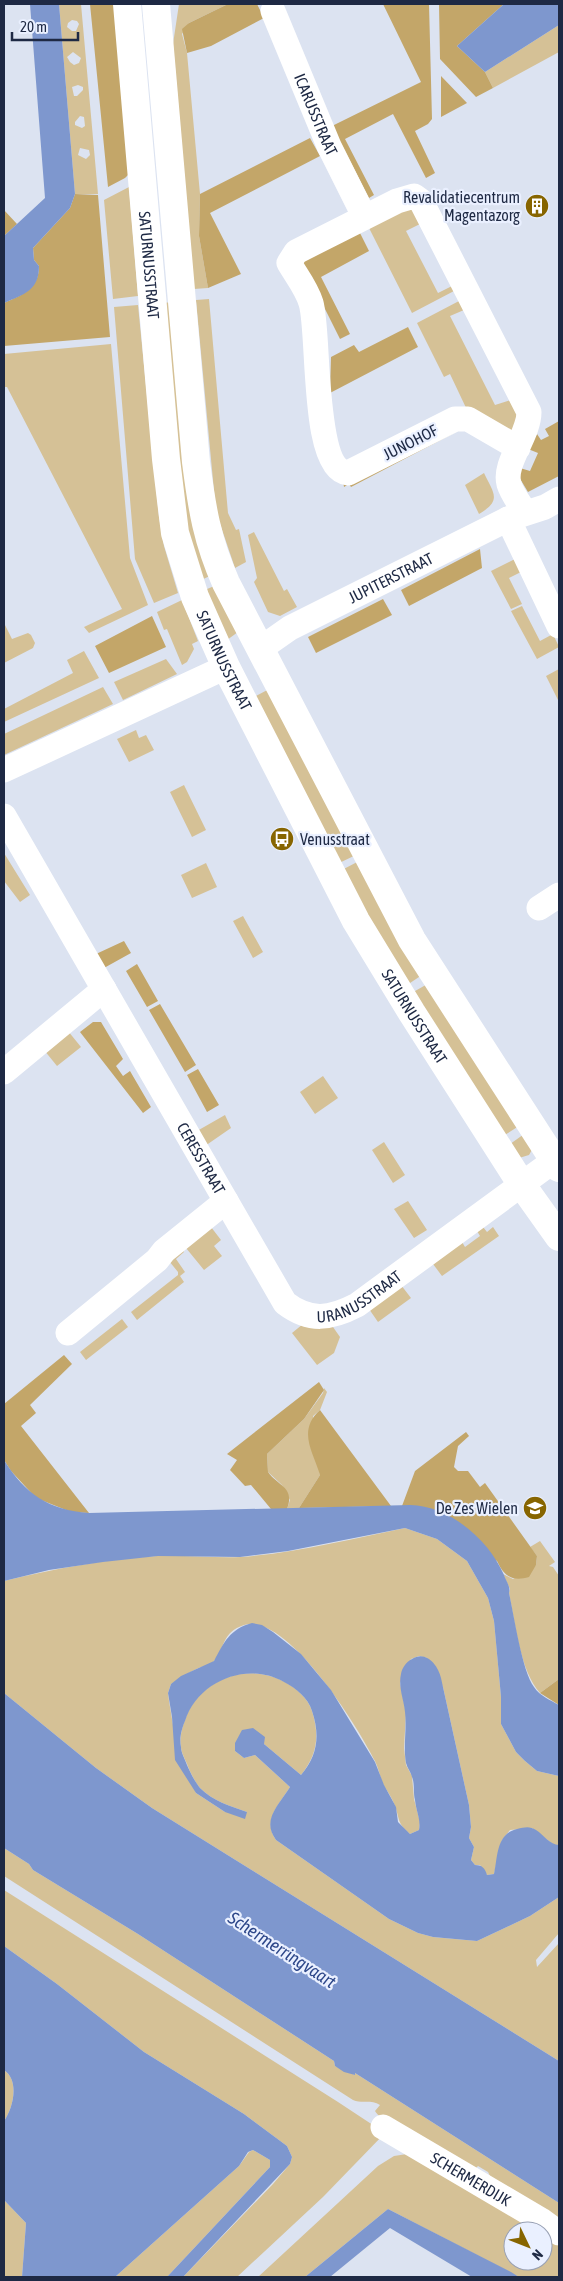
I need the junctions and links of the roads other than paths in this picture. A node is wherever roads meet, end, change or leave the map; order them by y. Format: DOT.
graph roads {
  1 [pos="126,4"];
  2 [pos="156,4"];
  3 [pos="273,11"];
  4 [pos="364,216"];
  5 [pos="518,448"];
  6 [pos="559,499"];
  7 [pos="516,516"];
  8 [pos="559,626"];
  9 [pos="260,649"];
  10 [pos="226,667"];
  11 [pos="4,770"];
  12 [pos="4,816"];
  13 [pos="104,989"];
  14 [pos="4,1072"];
  15 [pos="558,1162"];
  16 [pos="522,1184"];
  17 [pos="226,1201"];
  18 [pos="559,1237"];
  19 [pos="68,1333"];
  20 [pos="383,2126"];
  21 [pos="559,2233"];
  1 -- 10 [label="street, SATURNUSSTRAAT"];
  2 -- 9 [label="street, SATURNUSSTRAAT"];
  3 -- 4 [label="street, ICARUSSTRAAT"];
  4 -- 5 [label="street, JUNOHOF"];
  4 -- 5 [label="street, JUNOHOF"];
  5 -- 7 [label="street"];
  6 -- 7 [label="street, JUPITERSTRAAT"];
  7 -- 8 [label="street"];
  7 -- 9 [label="street, JUPITERSTRAAT"];
  9 -- 10 [label="street, JUPITERSTRAAT"];
  9 -- 15 [label="street, SATURNUSSTRAAT"];
  10 -- 11 [label="street"];
  10 -- 16 [label="street, SATURNUSSTRAAT"];
  12 -- 13 [label="street, CERESSTRAAT"];
  13 -- 14 [label="street"];
  13 -- 17 [label="street, CERESSTRAAT"];
  15 -- 16 [label="street, URANUSSTRAAT"];
  16 -- 17 [label="street, URANUSSTRAAT"];
  16 -- 18 [label="street, SATURNUSSTRAAT"];
  17 -- 19 [label="street, CERESSTRAAT"];
  20 -- 21 [label="street, SCHERMERDIJK"];
}
